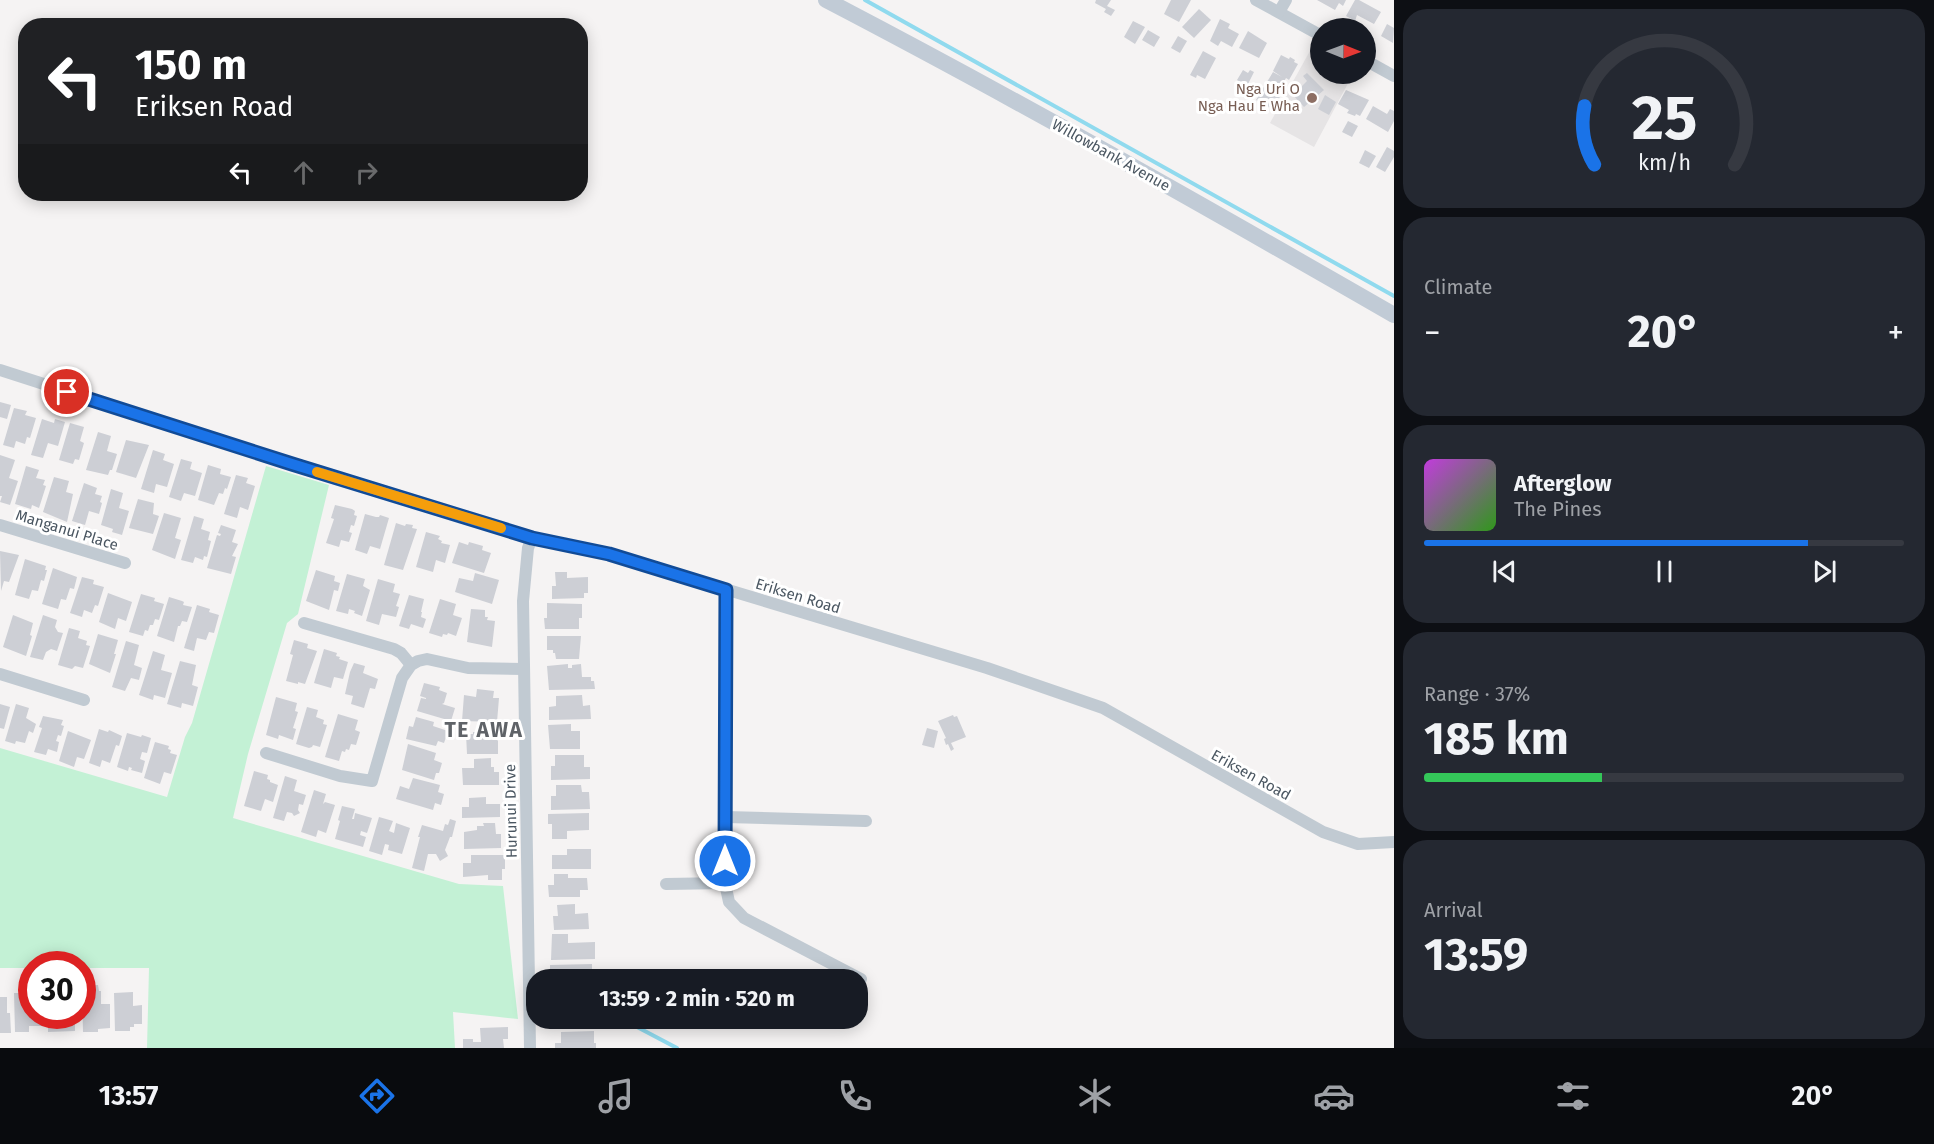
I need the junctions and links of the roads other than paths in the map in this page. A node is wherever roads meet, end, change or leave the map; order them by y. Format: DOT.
graph roads {
  1 [pos="826,0"];
  2 [pos="1256,0"];
  3 [pos="1286,0"];
  4 [pos="1279,12"];
  5 [pos="1310,29"];
  6 [pos="1376,66"];
  7 [pos="1394,76"];
  8 [pos="1394,315"];
  9 [pos="0,370"];
  10 [pos="0,525"];
  11 [pos="532,538"];
  12 [pos="125,563"];
  13 [pos="726,590"];
  14 [pos="304,622"];
  15 [pos="411,665"];
  16 [pos="524,669"];
  17 [pos="0,674"];
  18 [pos="84,700"];
  19 [pos="266,753"];
  20 [pos="726,817"];
  21 [pos="866,821"];
  22 [pos="1394,842"];
  23 [pos="725,883"];
  24 [pos="666,884"];
  25 [pos="840,969"];
  26 [pos="530,1048"];
  1 -- 8 [label="main road, Willowbank Avenue"];
  2 -- 4 [label="street"];
  3 -- 4 [label="street"];
  4 -- 5 [label="street"];
  6 -- 7 [label="street"];
  9 -- 11 [label="street, Eriksen Road"];
  10 -- 12 [label="street, Manganui Place"];
  11 -- 13 [label="street, Eriksen Road"];
  11 -- 16 [label="street, Hurunui Drive"];
  13 -- 20 [label="street"];
  13 -- 22 [label="street, Eriksen Road"];
  14 -- 15 [label="street"];
  15 -- 16 [label="street"];
  15 -- 19 [label="street"];
  16 -- 26 [label="street, Hurunui Drive"];
  17 -- 18 [label="street"];
  20 -- 21 [label="street"];
  20 -- 23 [label="street"];
  23 -- 24 [label="street"];
  23 -- 25 [label="street"];
}
